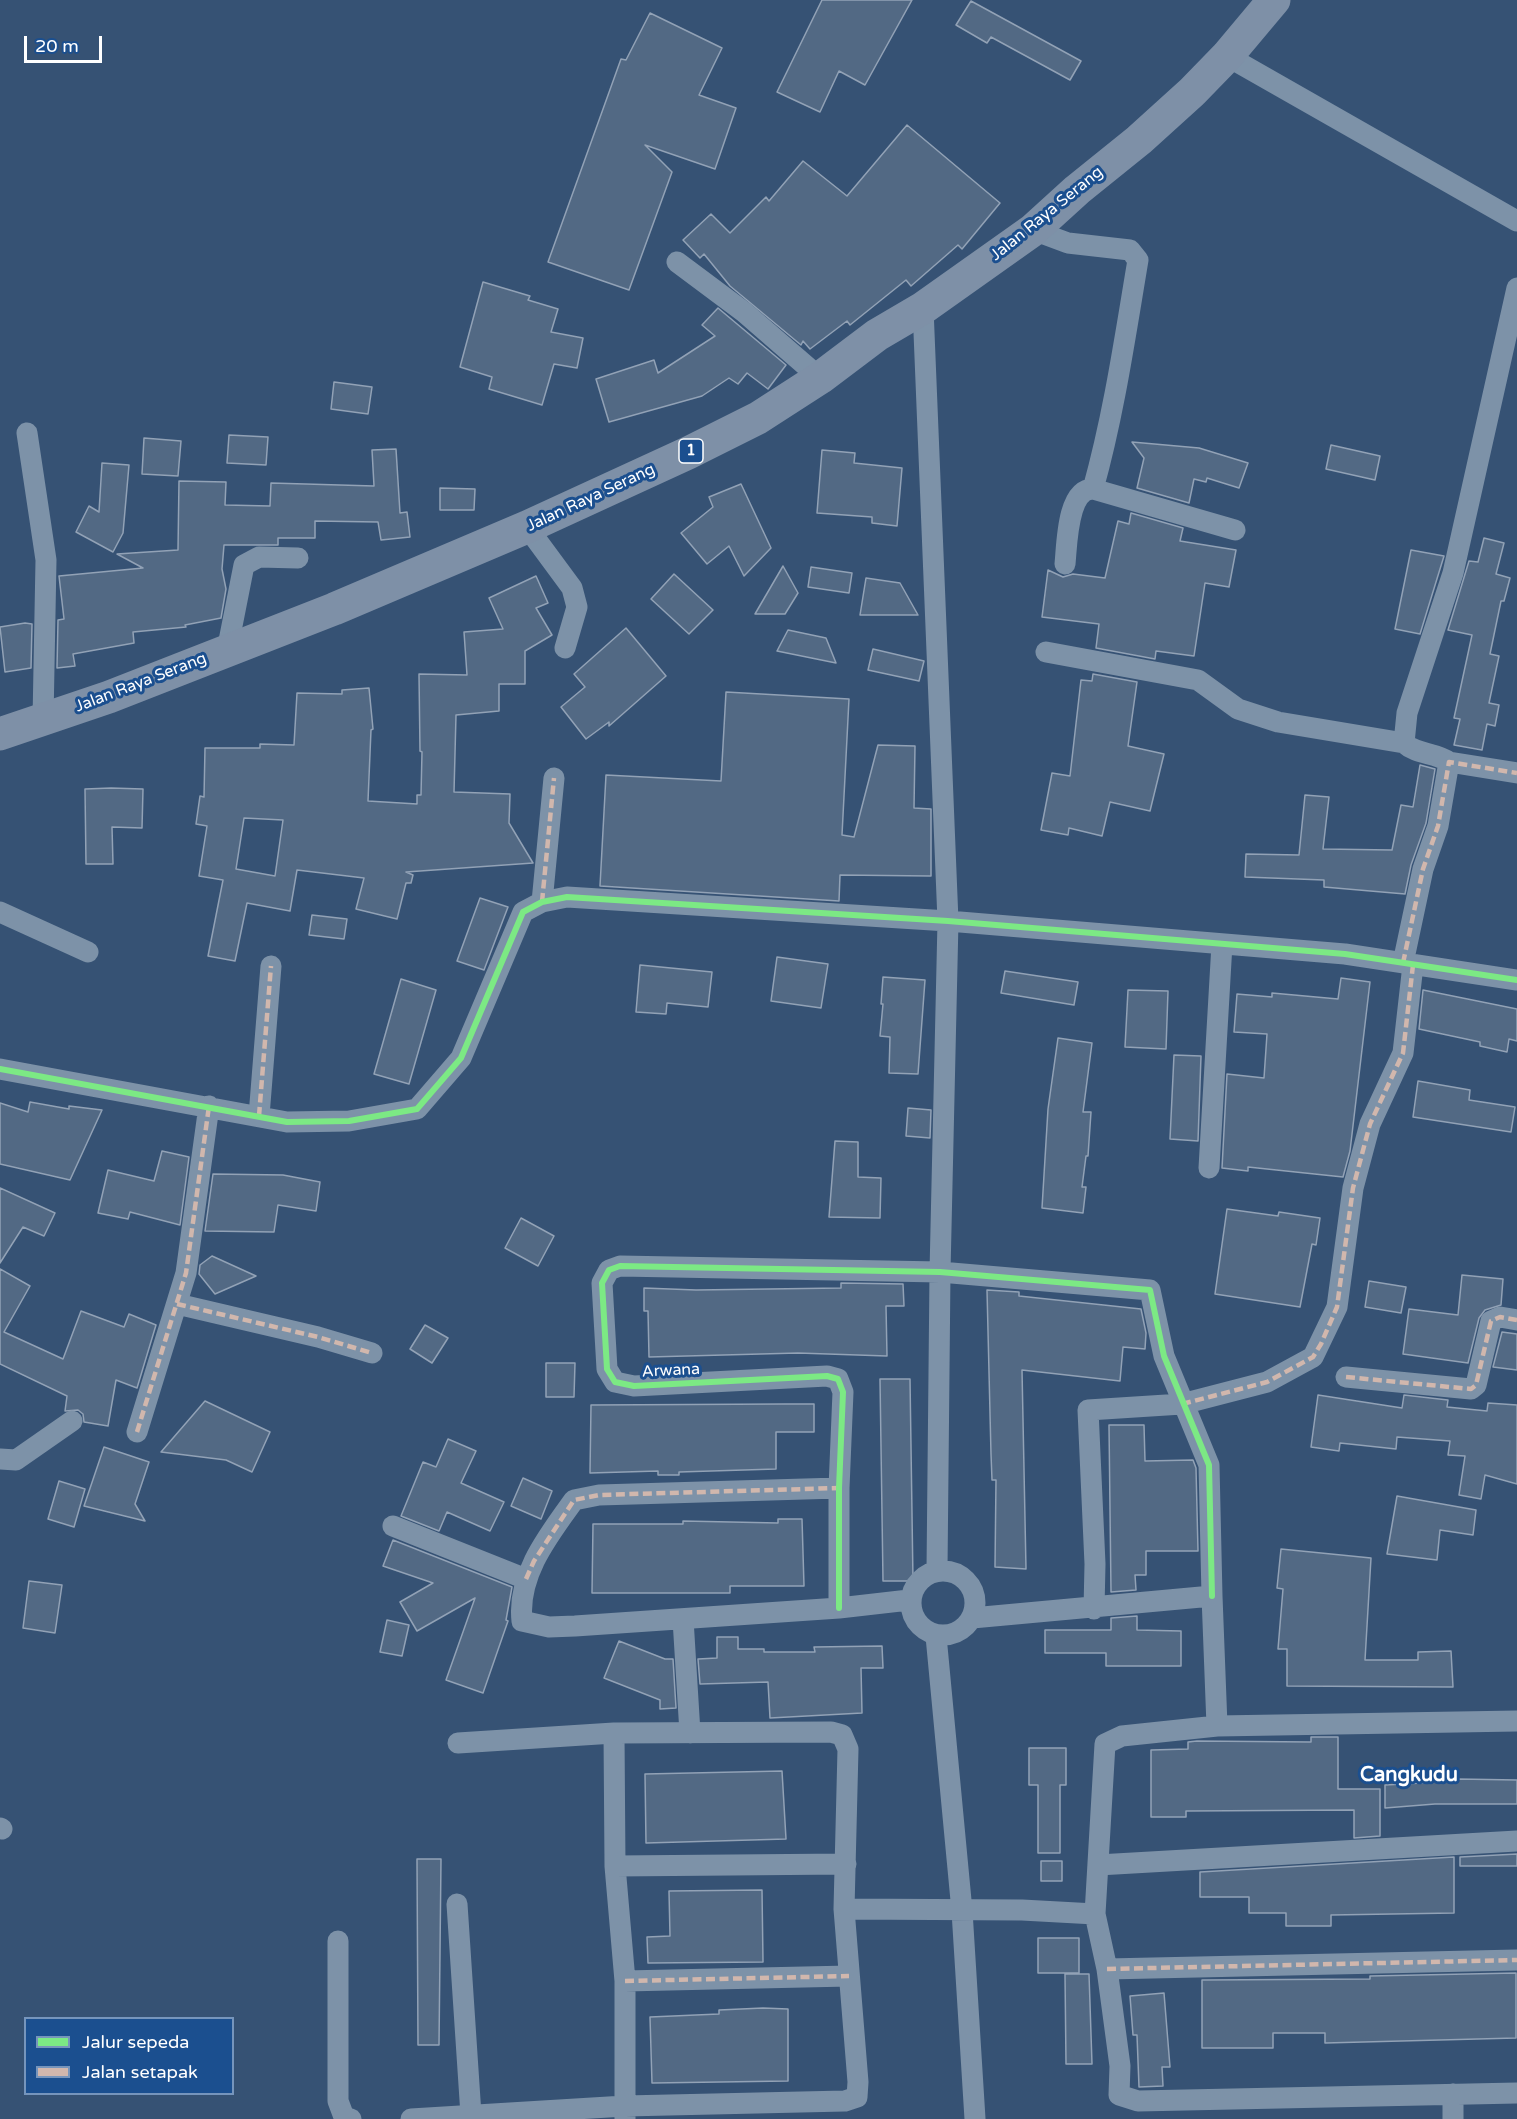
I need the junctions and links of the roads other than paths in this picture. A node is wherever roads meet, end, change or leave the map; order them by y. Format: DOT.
graph roads {
  1 [pos="1274,0"];
  2 [pos="1227,56"];
  3 [pos="1517,221"];
  4 [pos="1033,230"];
  5 [pos="677,262"];
  6 [pos="1517,288"];
  7 [pos="923,308"];
  8 [pos="820,378"];
  9 [pos="27,433"];
  10 [pos="1093,489"];
  11 [pos="527,527"];
  12 [pos="1235,530"];
  13 [pos="298,558"];
  14 [pos="1065,564"];
  15 [pos="565,648"];
  16 [pos="227,651"];
  17 [pos="1046,652"];
  18 [pos="43,720"];
  19 [pos="0,735"];
  20 [pos="1404,743"];
  21 [pos="1449,762"];
  22 [pos="1517,773"];
  23 [pos="554,778"];
  24 [pos="542,902"];
  25 [pos="0,912"];
  26 [pos="948,921"];
  27 [pos="1222,944"];
  28 [pos="88,952"];
  29 [pos="1408,964"];
  30 [pos="271,966"];
  31 [pos="1517,980"];
  32 [pos="0,1069"];
  33 [pos="209,1106"];
  34 [pos="259,1116"];
  35 [pos="1209,1168"];
  36 [pos="940,1272"];
  37 [pos="177,1304"];
  38 [pos="1517,1320"];
  39 [pos="372,1353"];
  40 [pos="1346,1377"];
  41 [pos="1182,1404"];
  42 [pos="72,1421"];
  43 [pos="137,1432"];
  44 [pos="0,1459"];
  45 [pos="839,1488"];
  46 [pos="393,1526"];
  47 [pos="938,1570"];
  48 [pos="526,1579"];
  49 [pos="1212,1596"];
  50 [pos="909,1600"];
  51 [pos="839,1608"];
  52 [pos="1094,1609"];
  53 [pos="972,1618"];
  54 [pos="683,1619"];
  55 [pos="936,1636"];
  56 [pos="1517,1721"];
  57 [pos="1217,1726"];
  58 [pos="614,1733"];
  59 [pos="690,1733"];
  60 [pos="458,1743"];
  61 [pos="1517,1841"];
  62 [pos="846,1864"];
  63 [pos="1098,1865"];
  64 [pos="615,1866"];
  65 [pos="458,1904"];
  66 [pos="844,1909"];
  67 [pos="962,1911"];
  68 [pos="1095,1914"];
  69 [pos="338,1941"];
  70 [pos="1517,1960"];
  71 [pos="1107,1969"];
  72 [pos="849,1976"];
  73 [pos="624,1981"];
  74 [pos="1517,2093"];
  75 [pos="1453,2094"];
  76 [pos="625,2112"];
  77 [pos="471,2115"];
  78 [pos="351,2119"];
  79 [pos="411,2119"];
  80 [pos="975,2119"];
  81 [pos="1453,2119"];
  1 -- 2 [label="highway, Jalan Raya Serang / 1"];
  2 -- 3 [label="street"];
  2 -- 4 [label="highway, Jalan Raya Serang / 1"];
  4 -- 7 [label="highway, Jalan Raya Serang / 1"];
  4 -- 10 [label="street"];
  5 -- 8 [label="street"];
  6 -- 20 [label="street"];
  7 -- 8 [label="highway, Jalan Raya Serang / 1"];
  7 -- 26 [label="street"];
  8 -- 11 [label="highway, Jalan Raya Serang / 1"];
  9 -- 18 [label="street"];
  10 -- 12 [label="street"];
  10 -- 14 [label="street"];
  11 -- 15 [label="street"];
  11 -- 16 [label="highway, Jalan Raya Serang / 1"];
  13 -- 16 [label="street"];
  16 -- 18 [label="highway, Jalan Raya Serang / 1"];
  17 -- 20 [label="street"];
  18 -- 19 [label="highway, Jalan Raya Serang / 1"];
  20 -- 21 [label="street"];
  21 -- 22 [label="street"];
  21 -- 29 [label="street"];
  23 -- 24 [label="street"];
  24 -- 26 [label="street"];
  24 -- 34 [label="street"];
  25 -- 28 [label="street"];
  26 -- 27 [label="street"];
  26 -- 36 [label="street"];
  27 -- 29 [label="street"];
  27 -- 35 [label="street"];
  29 -- 31 [label="street"];
  29 -- 41 [label="street"];
  30 -- 34 [label="street"];
  32 -- 33 [label="street"];
  33 -- 34 [label="street"];
  33 -- 37 [label="street"];
  36 -- 41 [label="street"];
  36 -- 45 [label="street, Arwana"];
  36 -- 47 [label="street"];
  37 -- 39 [label="street"];
  37 -- 43 [label="street"];
  38 -- 40 [label="street"];
  41 -- 49 [label="street"];
  41 -- 52 [label="street"];
  42 -- 44 [label="street"];
  45 -- 48 [label="street"];
  45 -- 51 [label="street, Arwana"];
  46 -- 48 [label="street"];
  47 -- 50 [label="street"];
  47 -- 53 [label="street"];
  48 -- 54 [label="street"];
  49 -- 52 [label="street"];
  49 -- 57 [label="street"];
  50 -- 51 [label="street"];
  50 -- 55 [label="street"];
  51 -- 54 [label="street"];
  52 -- 53 [label="street"];
  53 -- 55 [label="street"];
  54 -- 59 [label="street"];
  55 -- 67 [label="street"];
  56 -- 57 [label="street"];
  57 -- 63 [label="street"];
  58 -- 59 [label="street"];
  58 -- 60 [label="street"];
  58 -- 64 [label="street"];
  59 -- 62 [label="street"];
  61 -- 63 [label="street"];
  62 -- 64 [label="street"];
  62 -- 66 [label="street"];
  63 -- 68 [label="street"];
  64 -- 73 [label="street"];
  65 -- 77 [label="street"];
  66 -- 67 [label="street"];
  66 -- 72 [label="street"];
  67 -- 68 [label="street"];
  67 -- 80 [label="street"];
  68 -- 71 [label="street"];
  69 -- 78 [label="street"];
  70 -- 71 [label="street"];
  71 -- 75 [label="street"];
  72 -- 73 [label="street"];
  72 -- 76 [label="street"];
  73 -- 76 [label="street"];
  74 -- 75 [label="street"];
  75 -- 81 [label="street"];
  76 -- 77 [label="street"];
  77 -- 79 [label="street"];
}
